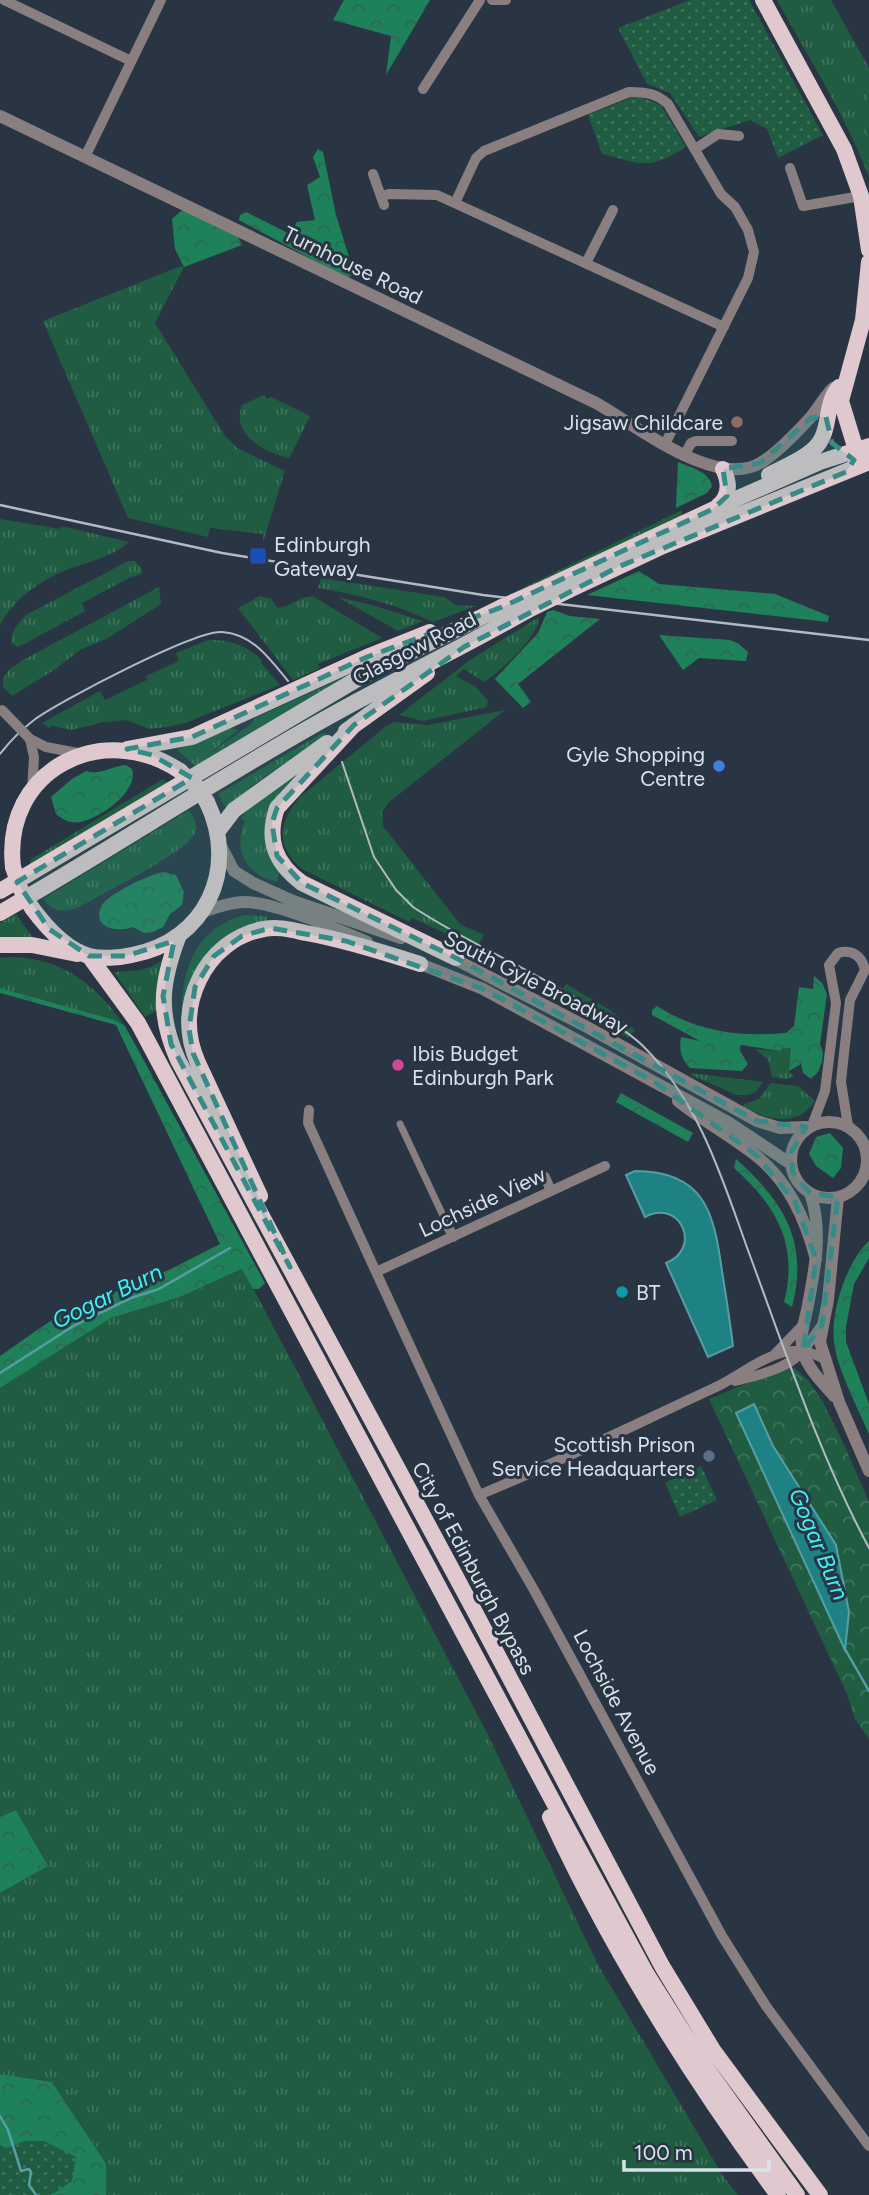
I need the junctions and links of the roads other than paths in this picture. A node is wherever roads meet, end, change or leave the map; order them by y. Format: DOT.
graph roads {
  1 [pos="4,0"];
  2 [pos="161,0"];
  3 [pos="480,0"];
  4 [pos="492,0"];
  5 [pos="506,0"];
  6 [pos="763,0"];
  7 [pos="130,60"];
  8 [pos="423,89"];
  9 [pos="0,116"];
  10 [pos="739,136"];
  11 [pos="695,149"];
  12 [pos="85,157"];
  13 [pos="790,168"];
  14 [pos="373,174"];
  15 [pos="860,196"];
  16 [pos="455,203"];
  17 [pos="613,211"];
  18 [pos="869,250"];
  19 [pos="869,262"];
  20 [pos="586,263"];
  21 [pos="868,295"];
  22 [pos="724,327"];
  23 [pos="845,380"];
  24 [pos="846,415"];
  25 [pos="821,421"];
  26 [pos="732,441"];
  27 [pos="666,444"];
  28 [pos="685,454"];
  29 [pos="858,458"];
  30 [pos="723,469"];
  31 [pos="739,498"];
  32 [pos="713,509"];
  33 [pos="495,610"];
  34 [pos="464,647"];
  35 [pos="1,709"];
  36 [pos="354,725"];
  37 [pos="30,739"];
  38 [pos="127,749"];
  39 [pos="84,754"];
  40 [pos="32,792"];
  41 [pos="16,823"];
  42 [pos="219,837"];
  43 [pos="0,844"];
  44 [pos="0,891"];
  45 [pos="202,912"];
  46 [pos="0,913"];
  47 [pos="179,935"];
  48 [pos="0,944"];
  49 [pos="88,955"];
  50 [pos="456,958"];
  51 [pos="420,964"];
  52 [pos="653,1082"];
  53 [pos="309,1110"];
  54 [pos="400,1124"];
  55 [pos="810,1125"];
  56 [pos="848,1126"];
  57 [pos="868,1151"];
  58 [pos="791,1164"];
  59 [pos="605,1166"];
  60 [pos="545,1177"];
  61 [pos="863,1187"];
  62 [pos="551,1191"];
  63 [pos="810,1193"];
  64 [pos="838,1197"];
  65 [pos="446,1222"];
  66 [pos="453,1237"];
  67 [pos="816,1259"];
  68 [pos="290,1268"];
  69 [pos="376,1272"];
  70 [pos="803,1325"];
  71 [pos="822,1325"];
  72 [pos="803,1351"];
  73 [pos="774,1355"];
  74 [pos="826,1360"];
  75 [pos="785,1364"];
  76 [pos="812,1370"];
  77 [pos="721,1385"];
  78 [pos="839,1402"];
  79 [pos="869,1471"];
  80 [pos="480,1495"];
  81 [pos="495,1691"];
  82 [pos="781,2144"];
  83 [pos="869,2146"];
  84 [pos="778,2195"];
  85 [pos="797,2195"];
  86 [pos="820,2195"];
  87 [pos="830,2195"];
  1 -- 7 [label="street"];
  2 -- 7 [label="street"];
  3 -- 8 [label="street"];
  4 -- 5 [label="street"];
  6 -- 15 [label="main road"];
  7 -- 12 [label="street"];
  9 -- 12 [label="street, Turnhouse Road"];
  10 -- 11 [label="street"];
  11 -- 16 [label="street"];
  11 -- 22 [label="street"];
  12 -- 27 [label="street, Turnhouse Road"];
  13 -- 15 [label="street"];
  14 -- 16 [label="street"];
  15 -- 18 [label="main road"];
  16 -- 20 [label="street"];
  17 -- 20 [label="street"];
  19 -- 21 [label="main road"];
  20 -- 22 [label="street"];
  21 -- 23 [label="main road"];
  22 -- 27 [label="street"];
  23 -- 24 [label="main road"];
  23 -- 25 [label="main road"];
  24 -- 25 [label="street"];
  24 -- 29 [label="main road"];
  25 -- 29 [label="main road"];
  25 -- 30 [label="street, Turnhouse Road"];
  25 -- 31 [label="main road"];
  26 -- 28 [label="street"];
  27 -- 28 [label="street, Turnhouse Road"];
  28 -- 30 [label="street, Turnhouse Road"];
  29 -- 31 [label="main road, Glasgow Road"];
  29 -- 34 [label="main road, Glasgow Road, bridge"];
  30 -- 32 [label="main road"];
  31 -- 32 [label="main road, Glasgow Road"];
  32 -- 33 [label="main road, Glasgow Road, bridge"];
  33 -- 38 [label="main road"];
  33 -- 44 [label="main road, Glasgow Road"];
  34 -- 36 [label="main road"];
  34 -- 46 [label="main road, Glasgow Road"];
  35 -- 37 [label="street, bridge"];
  36 -- 42 [label="main road"];
  36 -- 50 [label="main road"];
  37 -- 39 [label="street"];
  37 -- 40 [label="street"];
  38 -- 39 [label="main road"];
  38 -- 42 [label="main road, bridge"];
  39 -- 40 [label="main road"];
  40 -- 41 [label="main road"];
  41 -- 43 [label="main road"];
  41 -- 49 [label="main road, bridge"];
  42 -- 45 [label="main road"];
  42 -- 50 [label="street, South Gyle Broadway"];
  45 -- 47 [label="main road"];
  45 -- 51 [label="street, South Gyle Broadway"];
  47 -- 49 [label="main road"];
  47 -- 68 [label="main road, City of Edinburgh Bypass"];
  48 -- 49 [label="main road"];
  49 -- 81 [label="main road, City of Edinburgh Bypass"];
  50 -- 55 [label="street, South Gyle Broadway"];
  51 -- 52 [label="street, South Gyle Broadway"];
  51 -- 68 [label="main road"];
  52 -- 58 [label="street, South Gyle Broadway"];
  52 -- 67 [label="street"];
  53 -- 69 [label="street"];
  54 -- 65 [label="street"];
  55 -- 56 [label="street, South Gyle Broadway"];
  55 -- 56 [label="street"];
  55 -- 58 [label="street"];
  56 -- 57 [label="street"];
  57 -- 61 [label="street"];
  58 -- 63 [label="street, South Gyle Broadway"];
  59 -- 62 [label="street, Lochside View"];
  60 -- 62 [label="street"];
  61 -- 64 [label="street"];
  62 -- 66 [label="street, Lochside View"];
  63 -- 64 [label="street"];
  63 -- 67 [label="street"];
  64 -- 71 [label="street"];
  65 -- 66 [label="street"];
  66 -- 69 [label="street, Lochside View"];
  67 -- 70 [label="street"];
  68 -- 82 [label="main road, City of Edinburgh Bypass"];
  69 -- 80 [label="street"];
  70 -- 72 [label="street"];
  70 -- 73 [label="street"];
  71 -- 72 [label="street"];
  71 -- 74 [label="street"];
  72 -- 73 [label="street"];
  72 -- 74 [label="street"];
  72 -- 75 [label="street"];
  72 -- 76 [label="street"];
  73 -- 77 [label="street"];
  74 -- 78 [label="street"];
  75 -- 76 [label="street"];
  75 -- 77 [label="street"];
  76 -- 78 [label="street"];
  77 -- 80 [label="street"];
  78 -- 79 [label="street"];
  80 -- 83 [label="street, Lochside Avenue"];
  81 -- 84 [label="main road"];
  81 -- 85 [label="main road, City of Edinburgh Bypass"];
  82 -- 86 [label="main road, City of Edinburgh Bypass"];
  82 -- 87 [label="main road"];
}
